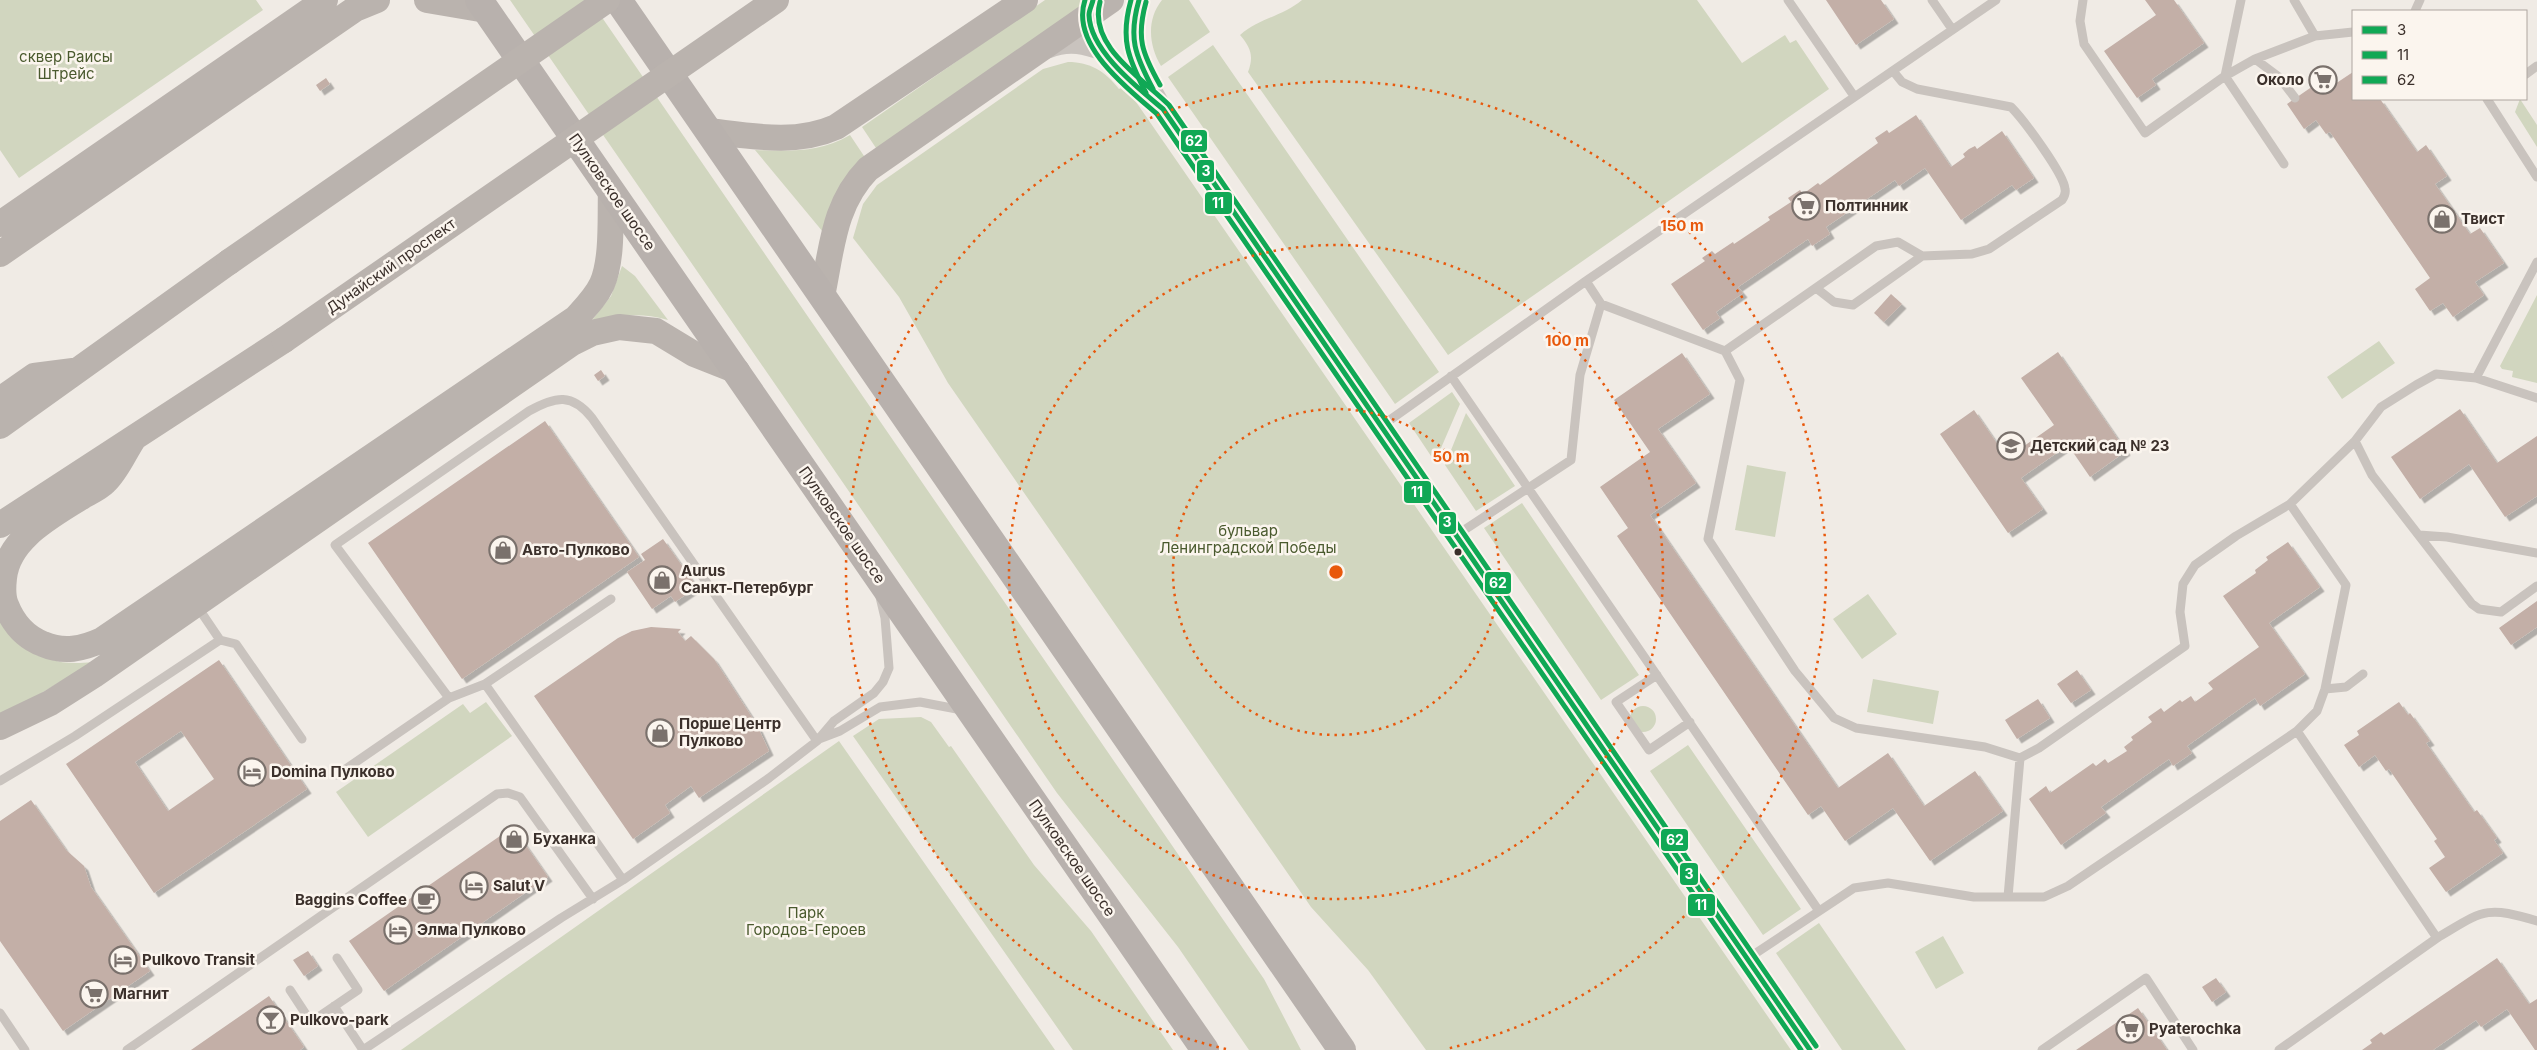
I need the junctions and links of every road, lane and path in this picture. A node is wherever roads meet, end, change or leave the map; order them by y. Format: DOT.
graph roads {
  1 [pos="326,0"];
  2 [pos="377,0"];
  3 [pos="428,0"];
  4 [pos="607,0"];
  5 [pos="618,0"];
  6 [pos="776,0"];
  7 [pos="1025,0"];
  8 [pos="1111,0"];
  9 [pos="1139,0"];
  10 [pos="1788,0"];
  11 [pos="1932,0"];
  12 [pos="1996,0"];
  13 [pos="2083,0"];
  14 [pos="2241,0"];
  15 [pos="2294,0"];
  16 [pos="483,5"];
  17 [pos="1091,7"];
  18 [pos="1952,29"];
  19 [pos="2352,32"];
  20 [pos="2315,36"];
  21 [pos="1106,52"];
  22 [pos="1038,53"];
  23 [pos="2255,59"];
  24 [pos="1893,71"];
  25 [pos="2225,76"];
  26 [pos="1854,96"];
  27 [pos="2295,98"];
  28 [pos="2489,100"];
  29 [pos="1163,109"];
  30 [pos="708,131"];
  31 [pos="2284,164"];
  32 [pos="2537,177"];
  33 [pos="611,190"];
  34 [pos="0,224"];
  35 [pos="0,254"];
  36 [pos="1922,256"];
  37 [pos="2537,262"];
  38 [pos="1586,281"];
  39 [pos="1816,288"];
  40 [pos="822,296"];
  41 [pos="1601,304"];
  42 [pos="1725,351"];
  43 [pos="77,371"];
  44 [pos="737,371"];
  45 [pos="1451,376"];
  46 [pos="2476,378"];
  47 [pos="2537,398"];
  48 [pos="0,400"];
  49 [pos="0,426"];
  50 [pos="1380,427"];
  51 [pos="134,438"];
  52 [pos="2355,440"];
  53 [pos="1528,488"];
  54 [pos="2290,504"];
  55 [pos="0,525"];
  56 [pos="2418,535"];
  57 [pos="1455,536"];
  58 [pos="2537,554"];
  59 [pos="873,570"];
  60 [pos="2537,586"];
  61 [pos="610,599"];
  62 [pos="196,604"];
  63 [pos="220,640"];
  64 [pos="2363,674"];
  65 [pos="1657,675"];
  66 [pos="485,684"];
  67 [pos="2325,689"];
  68 [pos="450,698"];
  69 [pos="971,712"];
  70 [pos="1690,722"];
  71 [pos="0,727"];
  72 [pos="2297,731"];
  73 [pos="302,739"];
  74 [pos="817,740"];
  75 [pos="2020,758"];
  76 [pos="337,775"];
  77 [pos="0,781"];
  78 [pos="623,880"];
  79 [pos="2008,897"];
  80 [pos="593,899"];
  81 [pos="1820,911"];
  82 [pos="2537,921"];
  83 [pos="2437,938"];
  84 [pos="337,958"];
  85 [pos="1746,959"];
  86 [pos="290,990"];
  87 [pos="334,1006"];
  88 [pos="0,1013"];
  89 [pos="25,1050"];
  90 [pos="127,1050"];
  91 [pos="363,1050"];
  92 [pos="1205,1050"];
  93 [pos="1342,1050"];
  94 [pos="1810,1050"];
  95 [pos="2042,1050"];
  96 [pos="2193,1050"];
  97 [pos="2279,1050"];
  1 -- 34 [label="main road"];
  2 -- 35 [label="main road"];
  3 -- 16 [label="main road"];
  4 -- 43 [label="main road, bridge"];
  5 -- 30 [label="main road"];
  6 -- 51 [label="main road, Дунайский проспект, bridge"];
  7 -- 30 [label="main road"];
  8 -- 17 [label="main road"];
  9 -- 29 [label="street"];
  10 -- 26 [label="lane"];
  11 -- 18 [label="lane"];
  12 -- 18 [label="lane"];
  13 -- 25 [label="lane"];
  14 -- 25 [label="lane"];
  15 -- 20 [label="lane"];
  16 -- 33 [label="main road, Пулковское шоссе"];
  17 -- 21 [label="street"];
  17 -- 22 [label="main road"];
  18 -- 24 [label="lane"];
  19 -- 20 [label="lane"];
  20 -- 23 [label="lane"];
  21 -- 22 [label="street"];
  21 -- 29 [label="street"];
  22 -- 40 [label="main road"];
  23 -- 25 [label="lane"];
  23 -- 27 [label="lane"];
  24 -- 26 [label="lane"];
  24 -- 36 [label="lane"];
  25 -- 31 [label="lane"];
  26 -- 38 [label="lane"];
  28 -- 32 [label="lane"];
  29 -- 50 [label="street"];
  30 -- 40 [label="main road"];
  33 -- 44 [label="main road, Пулковское шоссе"];
  33 -- 51 [label="main road"];
  36 -- 39 [label="lane"];
  36 -- 39 [label="lane"];
  37 -- 46 [label="lane"];
  38 -- 41 [label="lane"];
  38 -- 45 [label="lane"];
  39 -- 42 [label="lane"];
  40 -- 93 [label="main road"];
  41 -- 42 [label="lane"];
  41 -- 53 [label="lane"];
  42 -- 75 [label="lane"];
  43 -- 48 [label="main road"];
  43 -- 49 [label="main road"];
  44 -- 59 [label="main road, Пулковское шоссе"];
  44 -- 62 [label="main road"];
  45 -- 50 [label="lane"];
  45 -- 53 [label="lane"];
  46 -- 47 [label="lane"];
  46 -- 52 [label="lane"];
  50 -- 57 [label="street"];
  51 -- 55 [label="main road, Дунайский проспект"];
  52 -- 54 [label="lane"];
  52 -- 56 [label="lane"];
  53 -- 57 [label="lane"];
  53 -- 65 [label="lane"];
  54 -- 67 [label="lane"];
  54 -- 75 [label="lane"];
  56 -- 58 [label="lane"];
  56 -- 60 [label="lane"];
  57 -- 85 [label="street"];
  59 -- 69 [label="main road, Пулковское шоссе"];
  59 -- 74 [label="lane"];
  61 -- 66 [label="lane"];
  62 -- 63 [label="lane"];
  62 -- 71 [label="main road"];
  63 -- 73 [label="lane"];
  63 -- 77 [label="lane"];
  64 -- 67 [label="lane"];
  65 -- 70 [label="lane"];
  65 -- 70 [label="lane"];
  66 -- 68 [label="lane"];
  66 -- 78 [label="lane"];
  67 -- 72 [label="lane"];
  68 -- 74 [label="lane"];
  68 -- 76 [label="lane"];
  69 -- 74 [label="lane"];
  69 -- 92 [label="main road, Пулковское шоссе"];
  70 -- 81 [label="lane"];
  72 -- 79 [label="lane"];
  72 -- 83 [label="lane"];
  74 -- 78 [label="lane"];
  75 -- 79 [label="lane"];
  78 -- 80 [label="lane"];
  79 -- 81 [label="lane"];
  80 -- 90 [label="lane"];
  80 -- 91 [label="lane"];
  81 -- 85 [label="lane"];
  82 -- 83 [label="lane"];
  83 -- 97 [label="lane"];
  84 -- 87 [label="lane"];
  85 -- 94 [label="street"];
  86 -- 87 [label="lane"];
  87 -- 91 [label="lane"];
  88 -- 89 [label="lane"];
  95 -- 96 [label="lane"];
}
